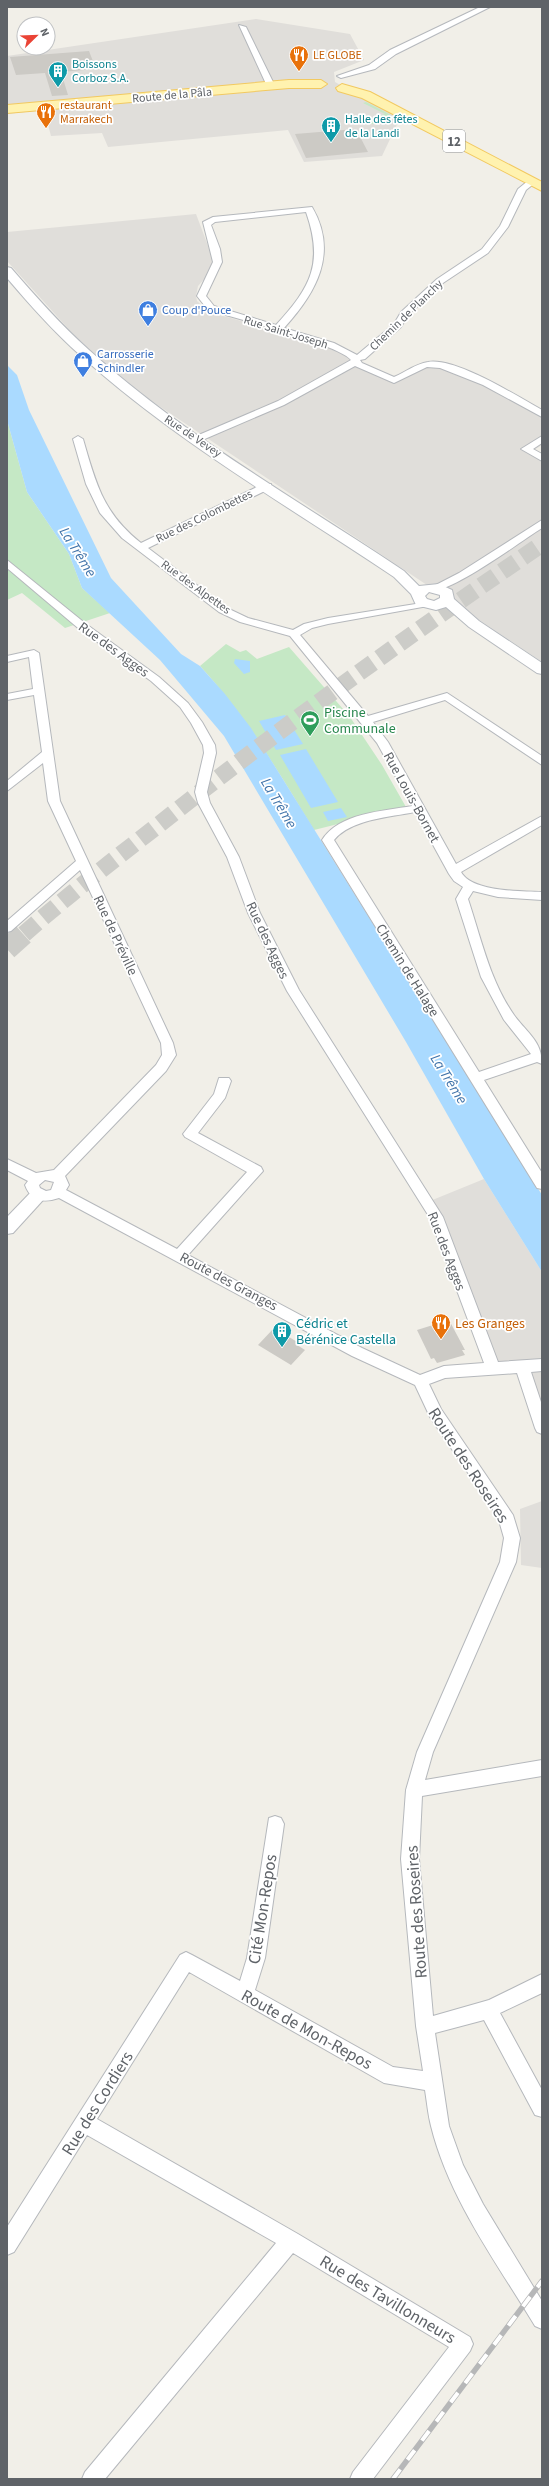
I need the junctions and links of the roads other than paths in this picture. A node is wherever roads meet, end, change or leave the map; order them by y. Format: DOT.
graph roads {
  1 [pos="486,7"];
  2 [pos="242,27"];
  3 [pos="346,82"];
  4 [pos="271,86"];
  5 [pos="7,110"];
  6 [pos="537,185"];
  7 [pos="7,271"];
  8 [pos="279,328"];
  9 [pos="355,360"];
  10 [pos="542,414"];
  11 [pos="78,439"];
  12 [pos="197,439"];
  13 [pos="542,439"];
  14 [pos="542,458"];
  15 [pos="267,486"];
  16 [pos="542,523"];
  17 [pos="140,547"];
  18 [pos="7,563"];
  19 [pos="434,596"];
  20 [pos="294,634"];
  21 [pos="7,659"];
  22 [pos="542,670"];
  23 [pos="40,691"];
  24 [pos="7,697"];
  25 [pos="366,720"];
  26 [pos="47,754"];
  27 [pos="542,761"];
  28 [pos="7,787"];
  29 [pos="418,808"];
  30 [pos="542,820"];
  31 [pos="82,862"];
  32 [pos="453,871"];
  33 [pos="469,887"];
  34 [pos="542,896"];
  35 [pos="7,928"];
  36 [pos="541,1056"];
  37 [pos="474,1078"];
  38 [pos="224,1081"];
  39 [pos="7,1164"];
  40 [pos="56,1177"];
  41 [pos="542,1184"];
  42 [pos="37,1187"];
  43 [pos="59,1192"];
  44 [pos="7,1228"];
  45 [pos="180,1255"];
  46 [pos="542,1365"];
  47 [pos="522,1366"];
  48 [pos="493,1368"];
  49 [pos="420,1381"];
  50 [pos="542,1428"];
  51 [pos="542,1768"];
  52 [pos="414,1790"];
  53 [pos="275,1824"];
  54 [pos="186,1961"];
  55 [pos="542,1983"];
  56 [pos="245,1994"];
  57 [pos="487,2008"];
  58 [pos="425,2026"];
  59 [pos="432,2082"];
  60 [pos="542,2108"];
  61 [pos="85,2123"];
  62 [pos="291,2241"];
  63 [pos="7,2245"];
  64 [pos="542,2319"];
  65 [pos="92,2479"];
  66 [pos="360,2479"];
  1 -- 3 [label="street"];
  2 -- 4 [label="street"];
  3 -- 4 [label="main road, Route de la Pâla / 12"];
  3 -- 6 [label="main road, Route de la Pâla / 12"];
  4 -- 5 [label="main road, Route de la Pâla / 12"];
  6 -- 9 [label="street, Chemin de Planchy"];
  7 -- 12 [label="main road, Rue de Vevey"];
  8 -- 8 [label="street, Rue Saint-Joseph"];
  8 -- 9 [label="street, Rue Saint-Joseph"];
  9 -- 10 [label="street, Rue Saint-Joseph"];
  9 -- 12 [label="street, Chemin de Planchy"];
  11 -- 17 [label="street, Rue des Alpettes"];
  12 -- 15 [label="main road, Rue de Vevey"];
  13 -- 14 [label="street"];
  15 -- 17 [label="street, Rue des Colombettes"];
  15 -- 19 [label="main road, Rue de Vevey"];
  16 -- 19 [label="street"];
  17 -- 20 [label="street, Rue des Alpettes"];
  18 -- 48 [label="street, Rue des Agges"];
  19 -- 20 [label="street"];
  19 -- 22 [label="main road, Rue de Vevey"];
  20 -- 25 [label="street, Rue Louis-Bornet"];
  21 -- 23 [label="street, Rue de Préville"];
  23 -- 24 [label="street"];
  23 -- 26 [label="street, Rue de Préville"];
  25 -- 27 [label="street"];
  25 -- 29 [label="street, Rue Louis-Bornet"];
  26 -- 28 [label="street"];
  26 -- 31 [label="street, Rue de Préville"];
  29 -- 32 [label="street, Rue Louis-Bornet"];
  29 -- 37 [label="street, Chemin de Halage"];
  30 -- 32 [label="street"];
  31 -- 35 [label="street"];
  31 -- 40 [label="street, Rue de Préville"];
  32 -- 33 [label="street, Rue Louis-Bornet"];
  33 -- 34 [label="street"];
  33 -- 36 [label="street"];
  36 -- 37 [label="street"];
  37 -- 41 [label="street, Chemin de Halage"];
  38 -- 45 [label="street"];
  39 -- 42 [label="street"];
  40 -- 42 [label="street"];
  40 -- 43 [label="street"];
  42 -- 43 [label="street"];
  42 -- 44 [label="street"];
  43 -- 45 [label="street, Route des Granges"];
  45 -- 49 [label="street, Route des Granges"];
  46 -- 47 [label="street"];
  47 -- 48 [label="street"];
  47 -- 50 [label="street"];
  48 -- 49 [label="street"];
  49 -- 52 [label="street, Route des Roseires"];
  51 -- 52 [label="street"];
  52 -- 58 [label="street, Route des Roseires"];
  53 -- 56 [label="street, Cité Mon-Repos"];
  54 -- 56 [label="street, Route de Mon-Repos"];
  54 -- 61 [label="street, Rue des Cordiers"];
  55 -- 57 [label="street"];
  56 -- 59 [label="street, Route de Mon-Repos"];
  57 -- 58 [label="street"];
  57 -- 60 [label="street"];
  58 -- 59 [label="street, Route des Roseires"];
  59 -- 64 [label="street, Route des Roseires"];
  61 -- 62 [label="street, Rue des Tavillonneurs"];
  61 -- 63 [label="street, Rue des Cordiers"];
  62 -- 65 [label="street"];
  62 -- 66 [label="street, Rue des Tavillonneurs"];
}
